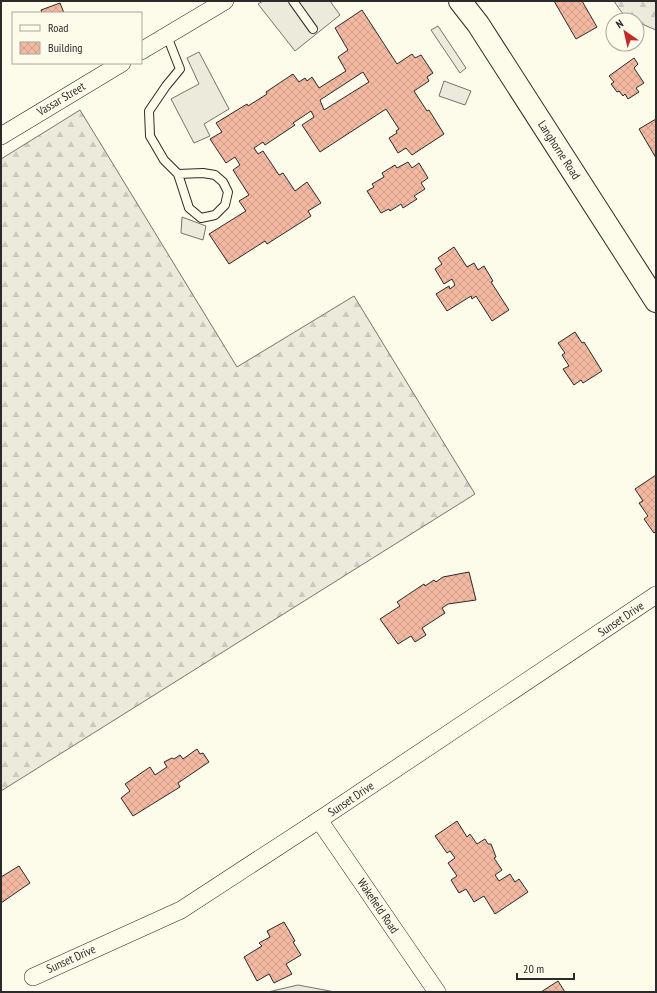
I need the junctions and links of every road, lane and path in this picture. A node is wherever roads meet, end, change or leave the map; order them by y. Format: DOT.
graph roads {
  1 [pos="225,1"];
  2 [pos="293,1"];
  3 [pos="460,1"];
  4 [pos="313,28"];
  5 [pos="167,36"];
  6 [pos="142,50"];
  7 [pos="120,64"];
  8 [pos="1,136"];
  9 [pos="178,174"];
  10 [pos="656,301"];
  11 [pos="656,595"];
  12 [pos="319,820"];
  13 [pos="33,977"];
  14 [pos="437,992"];
  1 -- 5 [label="street"];
  2 -- 4 [label="lane"];
  3 -- 10 [label="main road, Langhorne Road"];
  5 -- 6 [label="street"];
  5 -- 9 [label="lane"];
  7 -- 8 [label="street, Vassar Street"];
  9 -- 9 [label="lane"];
  11 -- 12 [label="street, Sunset Drive"];
  12 -- 13 [label="street, Sunset Drive"];
  12 -- 14 [label="street, Wakefield Road"];
}
